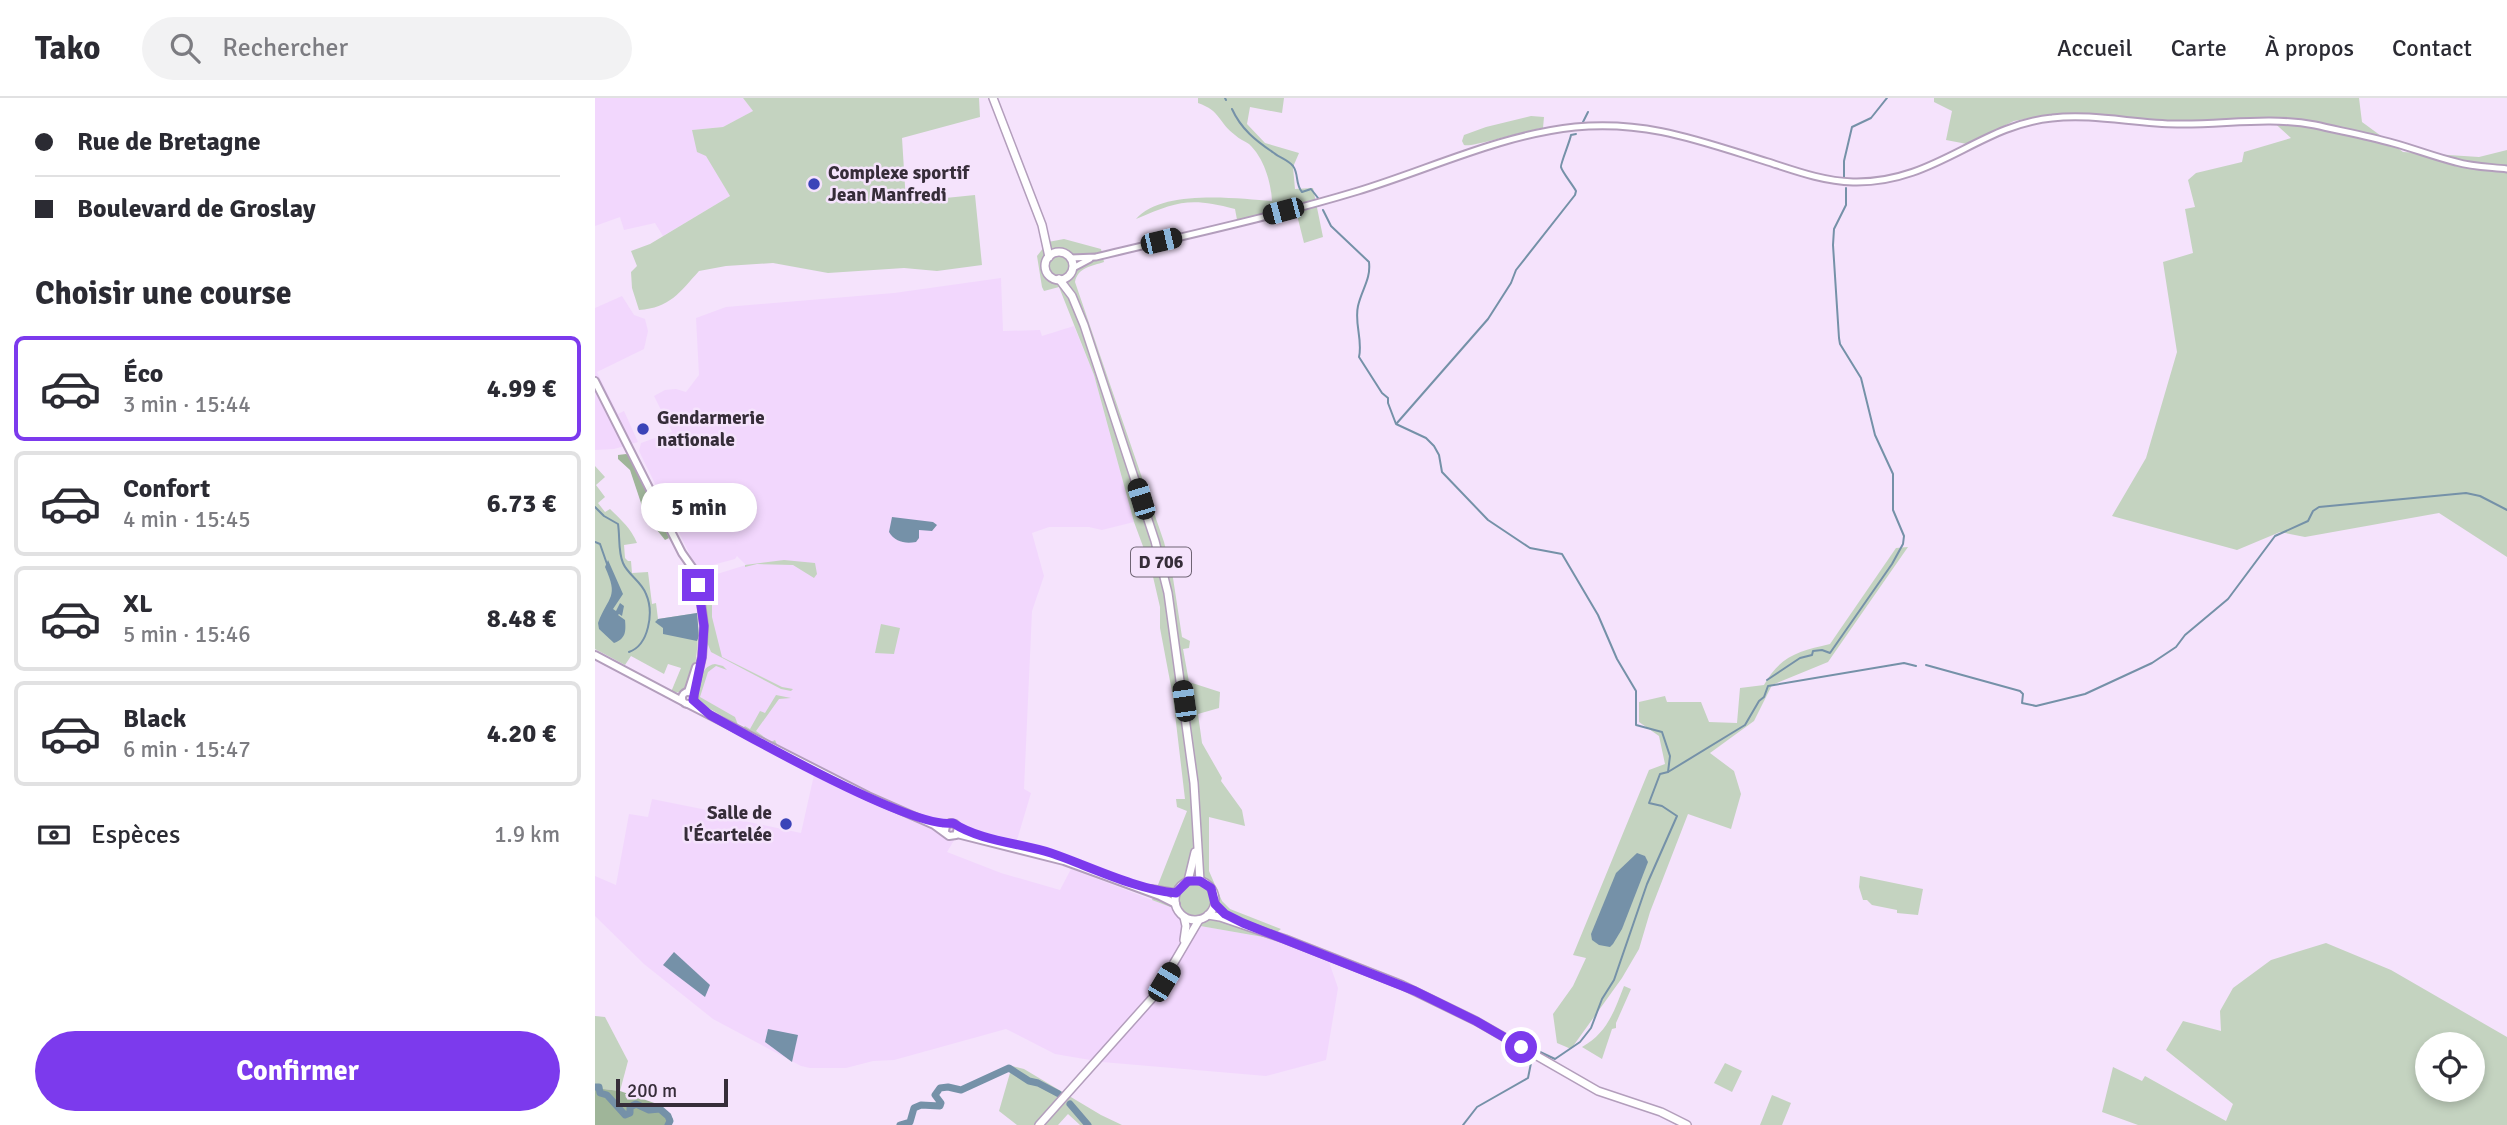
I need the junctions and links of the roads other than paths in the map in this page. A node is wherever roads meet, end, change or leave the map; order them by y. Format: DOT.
graph roads {
  1 [pos="993,98"];
  2 [pos="2507,169"];
  3 [pos="1042,225"];
  4 [pos="1058,252"];
  5 [pos="1049,257"];
  6 [pos="1096,257"];
  7 [pos="1071,258"];
  8 [pos="1073,268"];
  9 [pos="1068,276"];
  10 [pos="1059,279"];
  11 [pos="1072,296"];
  12 [pos="595,381"];
  13 [pos="682,553"];
  14 [pos="693,575"];
  15 [pos="595,654"];
  16 [pos="688,698"];
  17 [pos="946,828"];
  18 [pos="958,831"];
  19 [pos="990,837"];
  20 [pos="981,839"];
  21 [pos="1197,841"];
  22 [pos="1032,849"];
  23 [pos="1188,881"];
  24 [pos="1200,881"];
  25 [pos="1176,893"];
  26 [pos="1175,904"];
  27 [pos="1215,904"];
  28 [pos="1208,915"];
  29 [pos="1184,917"];
  30 [pos="1199,920"];
  31 [pos="1260,930"];
  32 [pos="1183,947"];
  33 [pos="1039,1125"];
  34 [pos="1687,1125"];
  1 -- 3 [label="main road"];
  2 -- 6 [label="street"];
  3 -- 4 [label="main road"];
  3 -- 5 [label="main road"];
  4 -- 5 [label="main road"];
  4 -- 7 [label="main road"];
  5 -- 10 [label="main road"];
  6 -- 7 [label="street"];
  6 -- 8 [label="street"];
  7 -- 8 [label="main road"];
  8 -- 9 [label="main road"];
  9 -- 10 [label="main road"];
  9 -- 11 [label="main road, D 706"];
  10 -- 11 [label="main road, D 706"];
  11 -- 21 [label="main road, D 706"];
  12 -- 13 [label="main road"];
  13 -- 14 [label="main road"];
  13 -- 14 [label="main road"];
  14 -- 16 [label="main road"];
  15 -- 16 [label="main road"];
  16 -- 17 [label="main road"];
  17 -- 18 [label="main road"];
  17 -- 18 [label="main road"];
  18 -- 19 [label="main road"];
  18 -- 20 [label="main road"];
  19 -- 20 [label="main road"];
  19 -- 22 [label="main road"];
  20 -- 22 [label="main road"];
  21 -- 23 [label="main road, D 706"];
  21 -- 24 [label="main road, D 706"];
  22 -- 25 [label="main road"];
  22 -- 26 [label="main road"];
  23 -- 24 [label="main road"];
  23 -- 25 [label="main road"];
  24 -- 27 [label="main road"];
  25 -- 26 [label="main road"];
  26 -- 29 [label="main road"];
  27 -- 28 [label="main road"];
  27 -- 31 [label="main road"];
  28 -- 30 [label="main road"];
  28 -- 31 [label="main road"];
  29 -- 30 [label="main road"];
  29 -- 32 [label="main road"];
  30 -- 32 [label="main road"];
  31 -- 34 [label="main road"];
  32 -- 33 [label="main road"];
}
